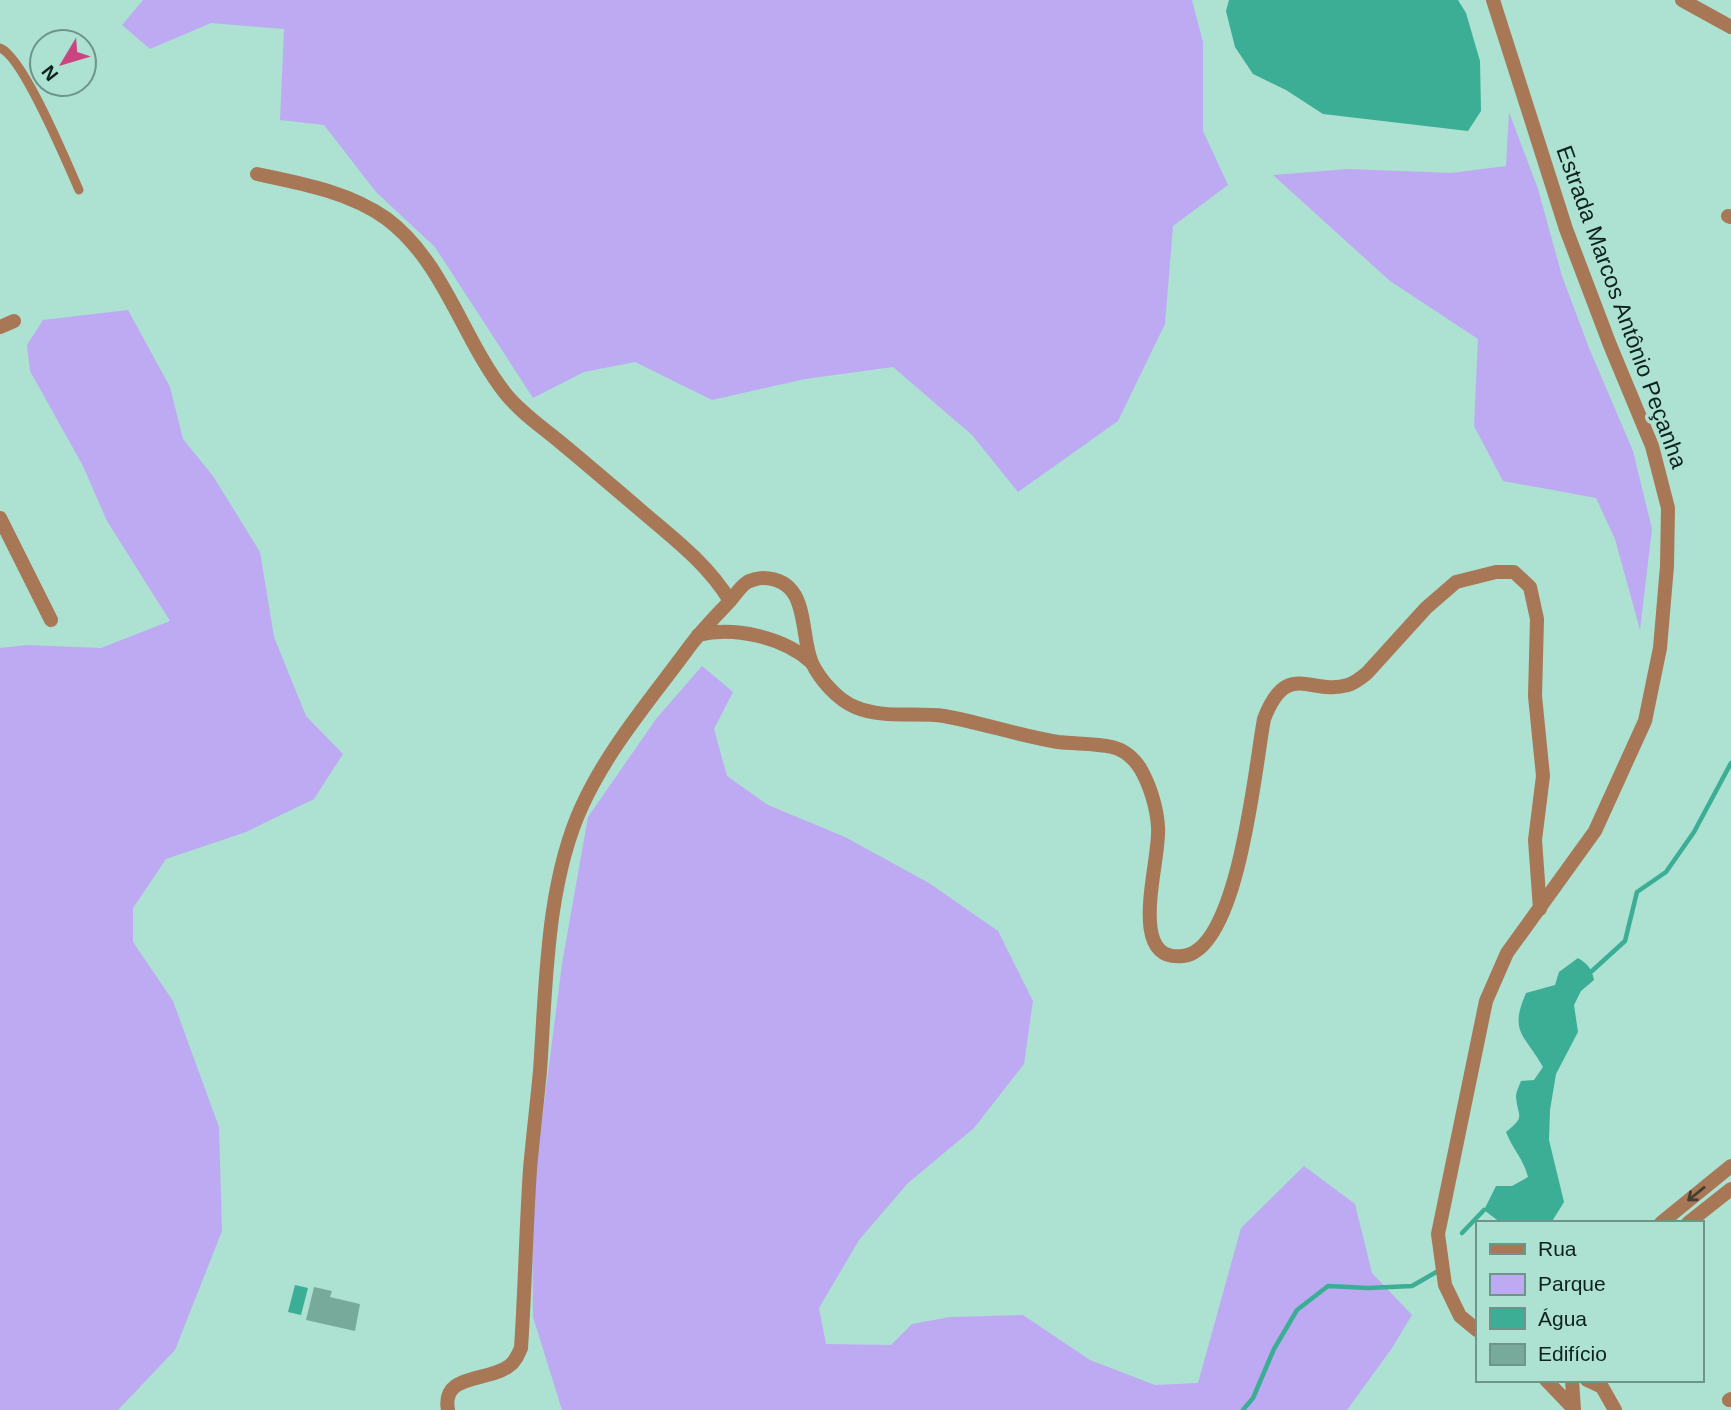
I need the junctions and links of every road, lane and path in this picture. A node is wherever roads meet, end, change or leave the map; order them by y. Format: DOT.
graph roads {
  1 [pos="1493,0"];
  2 [pos="1682,0"];
  3 [pos="1731,27"];
  4 [pos="0,48"];
  5 [pos="257,174"];
  6 [pos="79,190"];
  7 [pos="14,321"];
  8 [pos="0,327"];
  9 [pos="0,518"];
  10 [pos="730,601"];
  11 [pos="51,620"];
  12 [pos="698,635"];
  13 [pos="811,662"];
  14 [pos="1540,909"];
  15 [pos="1731,1166"];
  16 [pos="1731,1189"];
  17 [pos="1663,1221"];
  18 [pos="1691,1221"];
  19 [pos="1476,1329"];
  20 [pos="1548,1382"];
  21 [pos="1572,1382"];
  22 [pos="1603,1383"];
  23 [pos="1574,1409"];
  24 [pos="448,1410"];
  25 [pos="1615,1410"];
  1 -- 14 [label="street, Estrada Marcos Antônio Peçanha"];
  2 -- 3 [label="street"];
  4 -- 6 [label="lane"];
  5 -- 10 [label="street"];
  7 -- 8 [label="street"];
  9 -- 11 [label="street"];
  10 -- 12 [label="street"];
  10 -- 13 [label="street"];
  12 -- 13 [label="street"];
  12 -- 24 [label="street"];
  13 -- 14 [label="street"];
  14 -- 19 [label="street, Estrada Marcos Antônio Peçanha"];
  15 -- 17 [label="street, one-way"];
  16 -- 18 [label="street"];
  20 -- 23 [label="street"];
  21 -- 23 [label="street"];
  22 -- 25 [label="street"];
}
